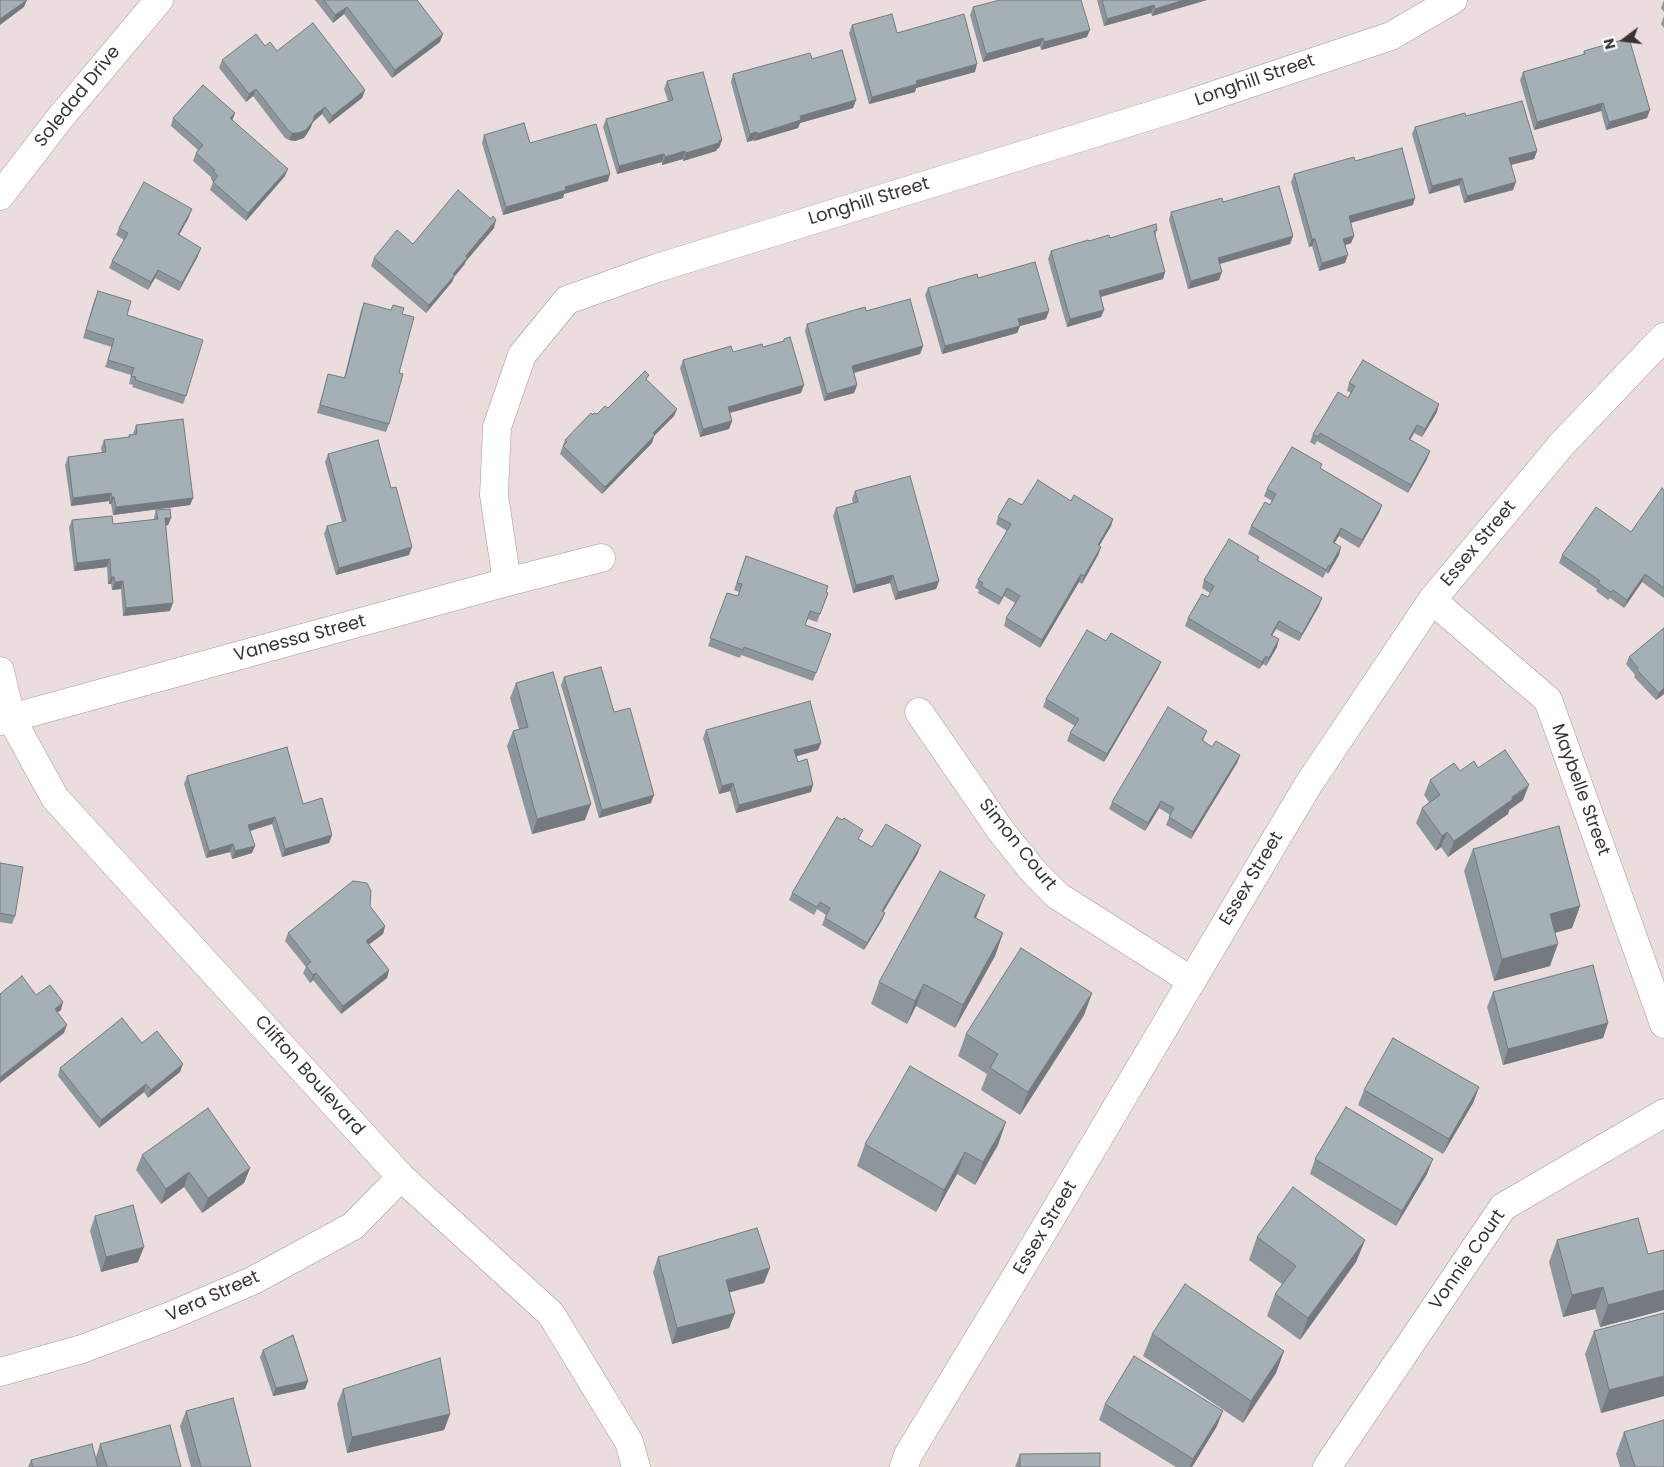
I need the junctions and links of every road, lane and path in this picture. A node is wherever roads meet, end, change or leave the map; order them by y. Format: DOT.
graph roads {
  1 [pos="159,0"];
  2 [pos="1453,0"];
  3 [pos="0,196"];
  4 [pos="1664,337"];
  5 [pos="601,558"];
  6 [pos="507,582"];
  7 [pos="1432,600"];
  8 [pos="0,671"];
  9 [pos="920,712"];
  10 [pos="5,719"];
  11 [pos="1192,981"];
  12 [pos="1664,1024"];
  13 [pos="1664,1113"];
  14 [pos="401,1177"];
  15 [pos="0,1372"];
  16 [pos="636,1467"];
  17 [pos="904,1467"];
  18 [pos="1327,1467"];
  1 -- 3 [label="street, Soledad Drive"];
  2 -- 6 [label="street, Longhill Street"];
  4 -- 7 [label="street, Essex Street"];
  5 -- 6 [label="street, Vanessa Street"];
  6 -- 10 [label="street, Vanessa Street"];
  7 -- 11 [label="street, Essex Street"];
  7 -- 12 [label="street, Maybelle Street"];
  8 -- 10 [label="street, Clifton Boulevard"];
  9 -- 11 [label="street, Simon Court"];
  10 -- 14 [label="street, Clifton Boulevard"];
  11 -- 17 [label="street, Essex Street"];
  13 -- 18 [label="street, Vonnie Court"];
  14 -- 15 [label="street, Vera Street"];
  14 -- 16 [label="street, Clifton Boulevard"];
}
